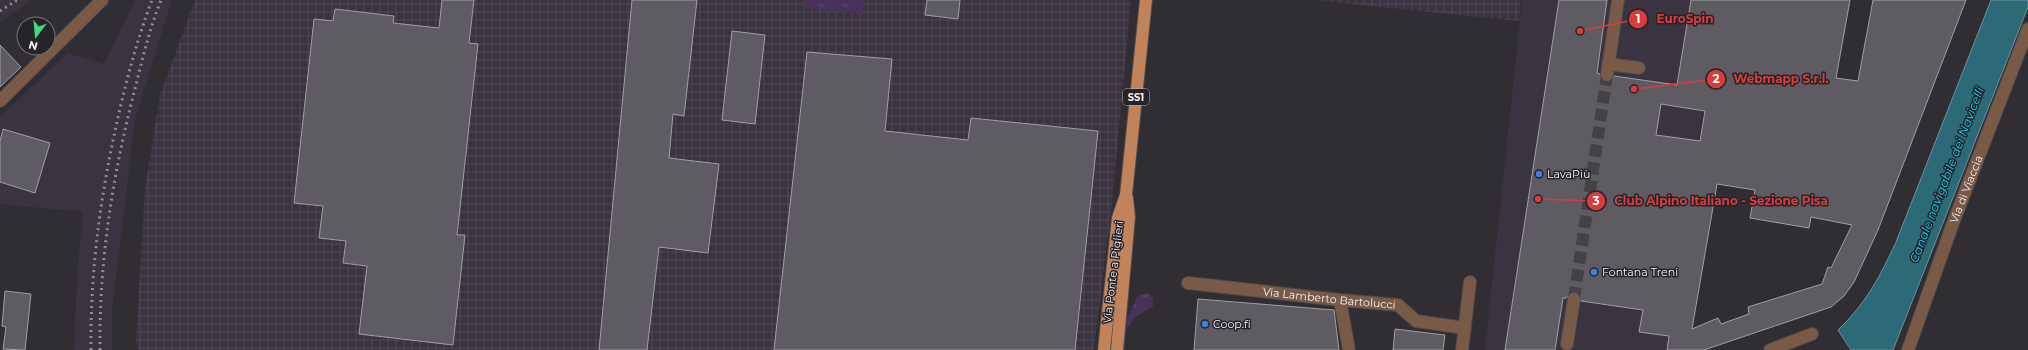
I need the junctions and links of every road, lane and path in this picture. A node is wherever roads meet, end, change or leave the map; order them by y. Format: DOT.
graph roads {
  1 [pos="102,0"];
  2 [pos="1146,0"];
  3 [pos="1618,0"];
  4 [pos="2028,29"];
  5 [pos="1639,68"];
  6 [pos="0,101"];
  7 [pos="1126,195"];
  8 [pos="1470,282"];
  9 [pos="1188,283"];
  10 [pos="1574,299"];
  11 [pos="1340,300"];
  12 [pos="1464,328"];
  13 [pos="1812,334"];
  14 [pos="1567,344"];
  15 [pos="1104,350"];
  16 [pos="1117,350"];
  17 [pos="1349,350"];
  18 [pos="1462,350"];
  19 [pos="1770,350"];
  20 [pos="1908,350"];
  1 -- 6 [label="street"];
  2 -- 7 [label="main road, Via Ponte a Piglieri / SS1"];
  3 -- 5 [label="street"];
  4 -- 20 [label="street, Via di Viaccia"];
  7 -- 15 [label="main road, Via Ponte a Piglieri"];
  7 -- 16 [label="main road, Via Ponte a Piglieri"];
  8 -- 12 [label="street"];
  9 -- 11 [label="street, Via Lamberto Bartolucci"];
  10 -- 14 [label="street"];
  11 -- 12 [label="street, Via Lamberto Bartolucci"];
  11 -- 17 [label="street"];
  12 -- 18 [label="street"];
  13 -- 19 [label="street"];
}
